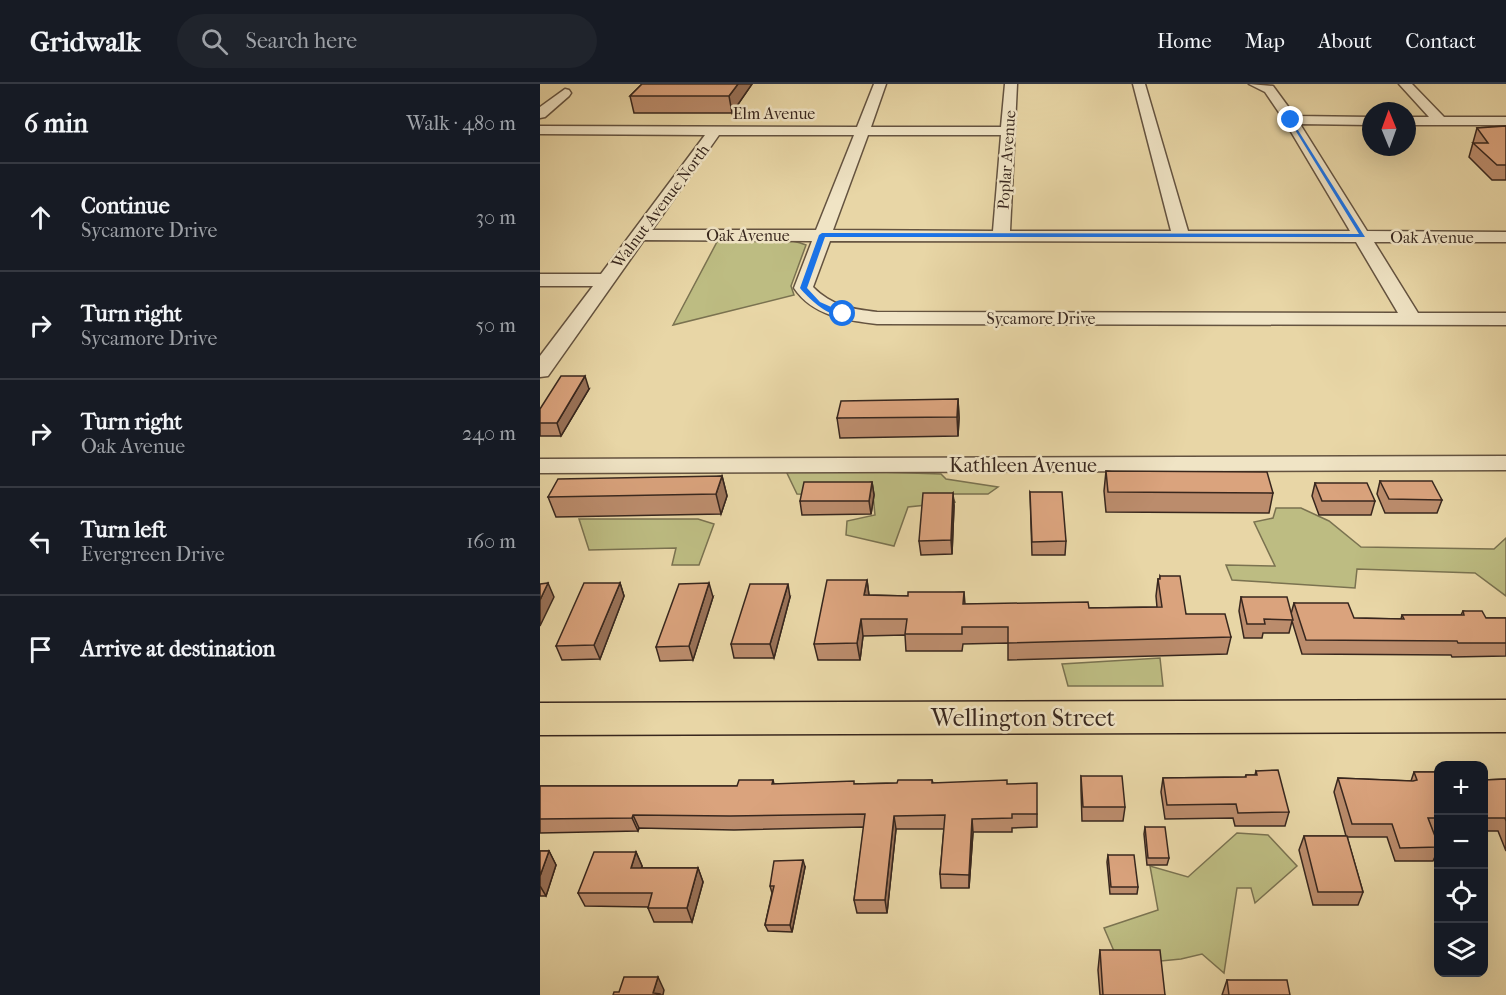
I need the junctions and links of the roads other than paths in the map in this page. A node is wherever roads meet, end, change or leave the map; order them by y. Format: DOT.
graph roads {
  1 [pos="880,84"];
  2 [pos="1011,84"];
  3 [pos="1139,84"];
  4 [pos="1255,84"];
  5 [pos="1405,84"];
  6 [pos="565,93"];
  7 [pos="540,114"];
  8 [pos="1291,120"];
  9 [pos="1362,121"];
  10 [pos="1416,121"];
  11 [pos="1440,121"];
  12 [pos="1506,121"];
  13 [pos="540,130"];
  14 [pos="715,131"];
  15 [pos="863,131"];
  16 [pos="1008,131"];
  17 [pos="637,235"];
  18 [pos="822,235"];
  19 [pos="1001,235"];
  20 [pos="1181,235"];
  21 [pos="1363,236"];
  22 [pos="1506,237"];
  23 [pos="540,280"];
  24 [pos="604,280"];
  25 [pos="1411,318"];
  26 [pos="1506,319"];
  27 [pos="540,370"];
  28 [pos="1506,463"];
  29 [pos="540,466"];
  30 [pos="1506,716"];
  31 [pos="540,719"];
  1 -- 15 [label="street, Sycamore Drive"];
  2 -- 16 [label="street, Poplar Avenue"];
  3 -- 20 [label="street"];
  4 -- 8 [label="street"];
  5 -- 11 [label="street"];
  6 -- 7 [label="street"];
  8 -- 9 [label="street"];
  8 -- 21 [label="street"];
  10 -- 11 [label="street"];
  11 -- 12 [label="street"];
  13 -- 14 [label="street, Elm Avenue"];
  14 -- 15 [label="street, Elm Avenue"];
  14 -- 17 [label="street, Walnut Avenue North"];
  15 -- 16 [label="street, Elm Avenue"];
  15 -- 18 [label="street, Sycamore Drive"];
  16 -- 19 [label="street, Poplar Avenue"];
  17 -- 18 [label="street, Oak Avenue"];
  17 -- 24 [label="street, Walnut Avenue North"];
  18 -- 19 [label="street, Oak Avenue"];
  18 -- 25 [label="street, Sycamore Drive"];
  19 -- 20 [label="street, Oak Avenue"];
  20 -- 21 [label="street, Oak Avenue"];
  21 -- 22 [label="street, Oak Avenue"];
  21 -- 25 [label="street"];
  23 -- 24 [label="street"];
  24 -- 27 [label="street, Walnut Avenue North"];
  25 -- 26 [label="street, Sycamore Drive"];
  28 -- 29 [label="street, Kathleen Avenue"];
  30 -- 31 [label="main road, Wellington Street"];
}
